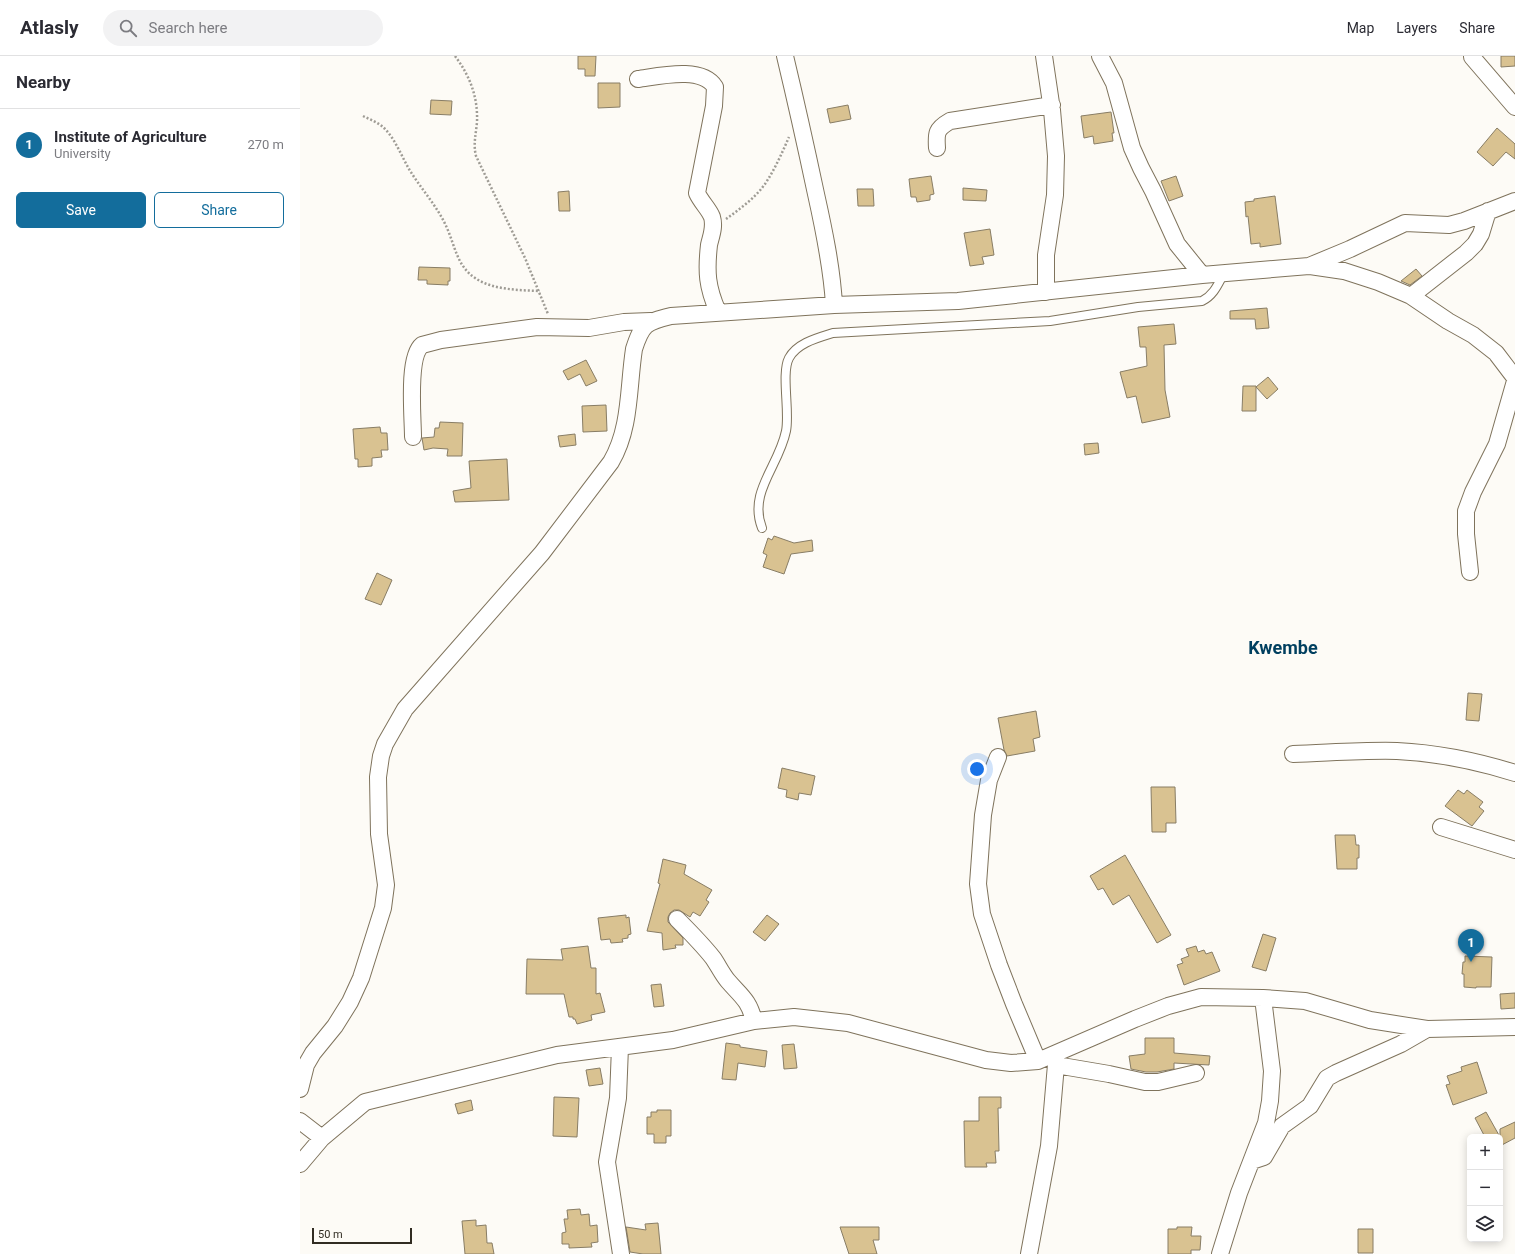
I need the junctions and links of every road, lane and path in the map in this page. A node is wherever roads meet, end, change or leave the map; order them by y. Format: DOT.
graph roads {
  1 [pos="455,56"];
  2 [pos="785,56"];
  3 [pos="1044,56"];
  4 [pos="1100,56"];
  5 [pos="1472,57"];
  6 [pos="638,78"];
  7 [pos="1052,105"];
  8 [pos="1515,107"];
  9 [pos="363,116"];
  10 [pos="801,120"];
  11 [pos="937,148"];
  12 [pos="1515,201"];
  13 [pos="1488,211"];
  14 [pos="713,228"];
  15 [pos="1309,266"];
  16 [pos="1224,274"];
  17 [pos="1202,275"];
  18 [pos="540,291"];
  19 [pos="1046,292"];
  20 [pos="1411,296"];
  21 [pos="834,305"];
  22 [pos="718,312"];
  23 [pos="651,321"];
  24 [pos="553,327"];
  25 [pos="1515,380"];
  26 [pos="413,437"];
  27 [pos="762,528"];
  28 [pos="1470,572"];
  29 [pos="1293,754"];
  30 [pos="998,757"];
  31 [pos="1515,773"];
  32 [pos="1441,827"];
  33 [pos="1515,850"];
  34 [pos="677,919"];
  35 [pos="1263,998"];
  36 [pos="754,1021"];
  37 [pos="1515,1027"];
  38 [pos="1427,1029"];
  39 [pos="620,1047"];
  40 [pos="1056,1059"];
  41 [pos="1038,1061"];
  42 [pos="1196,1073"];
  43 [pos="300,1089"];
  44 [pos="300,1121"];
  45 [pos="322,1138"];
  46 [pos="1252,1161"];
  47 [pos="300,1164"];
  48 [pos="621,1254"];
  49 [pos="1028,1254"];
  50 [pos="1220,1254"];
  1 -- 18 [label="path"];
  2 -- 10 [label="street"];
  3 -- 7 [label="street"];
  4 -- 17 [label="street"];
  5 -- 8 [label="street"];
  6 -- 14 [label="street"];
  7 -- 11 [label="street"];
  7 -- 19 [label="street"];
  9 -- 18 [label="path"];
  10 -- 14 [label="path"];
  10 -- 21 [label="street"];
  12 -- 13 [label="street"];
  13 -- 15 [label="street"];
  13 -- 20 [label="street"];
  14 -- 22 [label="street"];
  15 -- 16 [label="street"];
  15 -- 20 [label="street"];
  16 -- 17 [label="street"];
  16 -- 27 [label="lane"];
  17 -- 19 [label="street"];
  18 -- 24 [label="path"];
  19 -- 21 [label="street"];
  20 -- 25 [label="street"];
  21 -- 22 [label="street"];
  22 -- 23 [label="street"];
  23 -- 24 [label="street"];
  23 -- 43 [label="street"];
  24 -- 26 [label="street"];
  25 -- 28 [label="street"];
  29 -- 31 [label="street"];
  30 -- 41 [label="street"];
  32 -- 33 [label="street"];
  34 -- 36 [label="street"];
  35 -- 38 [label="street"];
  35 -- 40 [label="street"];
  35 -- 46 [label="street"];
  36 -- 39 [label="street"];
  36 -- 41 [label="street"];
  37 -- 38 [label="street"];
  38 -- 46 [label="street"];
  39 -- 45 [label="street"];
  39 -- 48 [label="street"];
  40 -- 41 [label="street"];
  40 -- 42 [label="street"];
  40 -- 49 [label="street"];
  44 -- 45 [label="street"];
  45 -- 47 [label="street"];
  46 -- 50 [label="street"];
}
